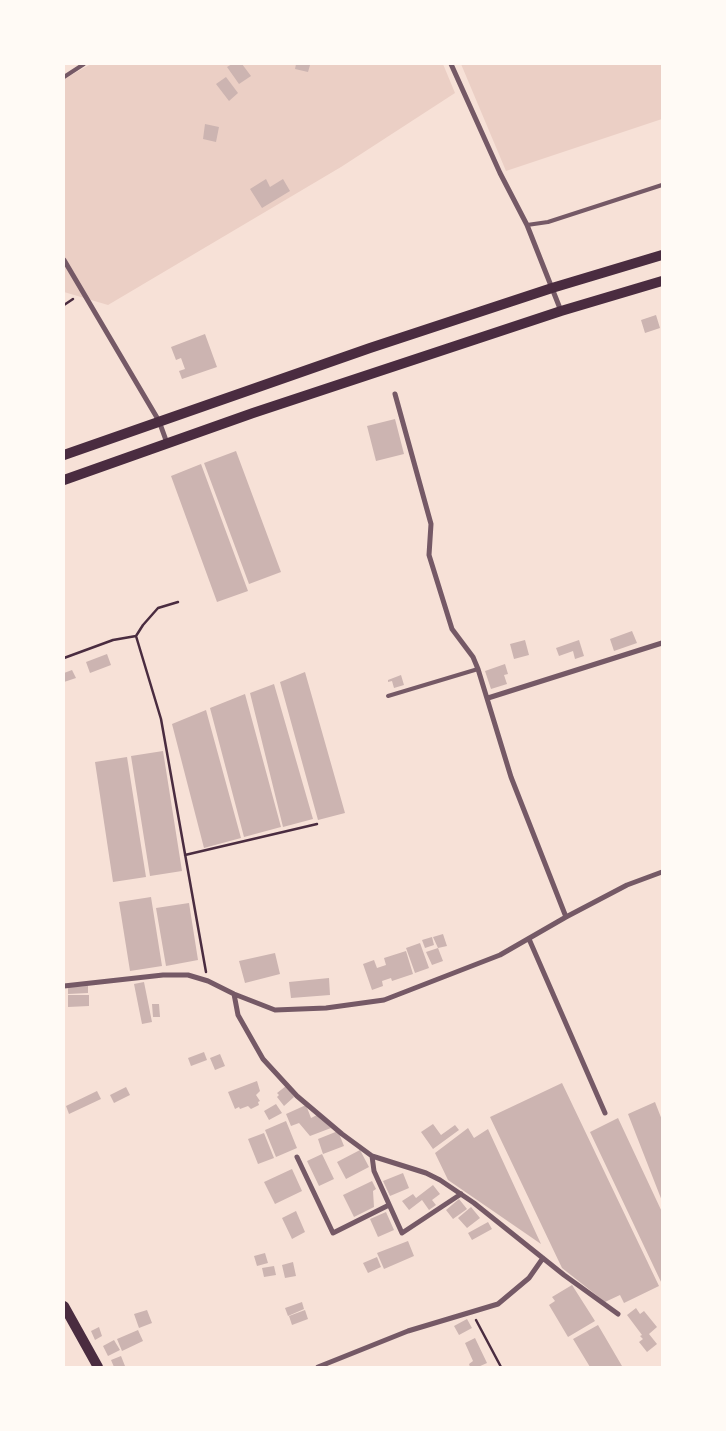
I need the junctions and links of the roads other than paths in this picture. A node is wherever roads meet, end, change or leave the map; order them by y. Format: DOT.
graph roads {
  1 [pos="84,64"];
  2 [pos="451,64"];
  3 [pos="64,76"];
  4 [pos="662,185"];
  5 [pos="527,224"];
  6 [pos="662,256"];
  7 [pos="64,260"];
  8 [pos="662,280"];
  9 [pos="552,288"];
  10 [pos="561,310"];
  11 [pos="395,394"];
  12 [pos="158,421"];
  13 [pos="167,443"];
  14 [pos="64,455"];
  15 [pos="64,480"];
  16 [pos="662,643"];
  17 [pos="478,669"];
  18 [pos="388,696"];
  19 [pos="488,698"];
  20 [pos="662,872"];
  21 [pos="566,917"];
  22 [pos="529,939"];
  23 [pos="64,986"];
  24 [pos="234,994"];
  25 [pos="605,1113"];
  26 [pos="372,1156"];
  27 [pos="297,1157"];
  28 [pos="461,1194"];
  29 [pos="390,1206"];
  30 [pos="543,1258"];
  31 [pos="64,1306"];
  32 [pos="618,1314"];
  33 [pos="98,1367"];
  34 [pos="318,1367"];
  1 -- 3 [label="lane"];
  2 -- 5 [label="street"];
  4 -- 5 [label="lane"];
  5 -- 9 [label="street"];
  6 -- 9 [label="main road"];
  7 -- 12 [label="street"];
  8 -- 10 [label="main road"];
  9 -- 10 [label="street"];
  9 -- 12 [label="main road"];
  10 -- 13 [label="main road"];
  11 -- 17 [label="street"];
  12 -- 13 [label="street"];
  12 -- 14 [label="main road"];
  13 -- 15 [label="main road"];
  16 -- 19 [label="street"];
  17 -- 18 [label="lane"];
  17 -- 19 [label="street"];
  19 -- 21 [label="street"];
  20 -- 21 [label="street"];
  21 -- 22 [label="street"];
  22 -- 24 [label="street"];
  22 -- 25 [label="street"];
  23 -- 24 [label="street"];
  24 -- 26 [label="street"];
  26 -- 28 [label="street"];
  26 -- 29 [label="street"];
  27 -- 29 [label="street"];
  28 -- 29 [label="street"];
  28 -- 30 [label="street"];
  30 -- 32 [label="street"];
  30 -- 34 [label="street"];
  31 -- 33 [label="main road"];
}
